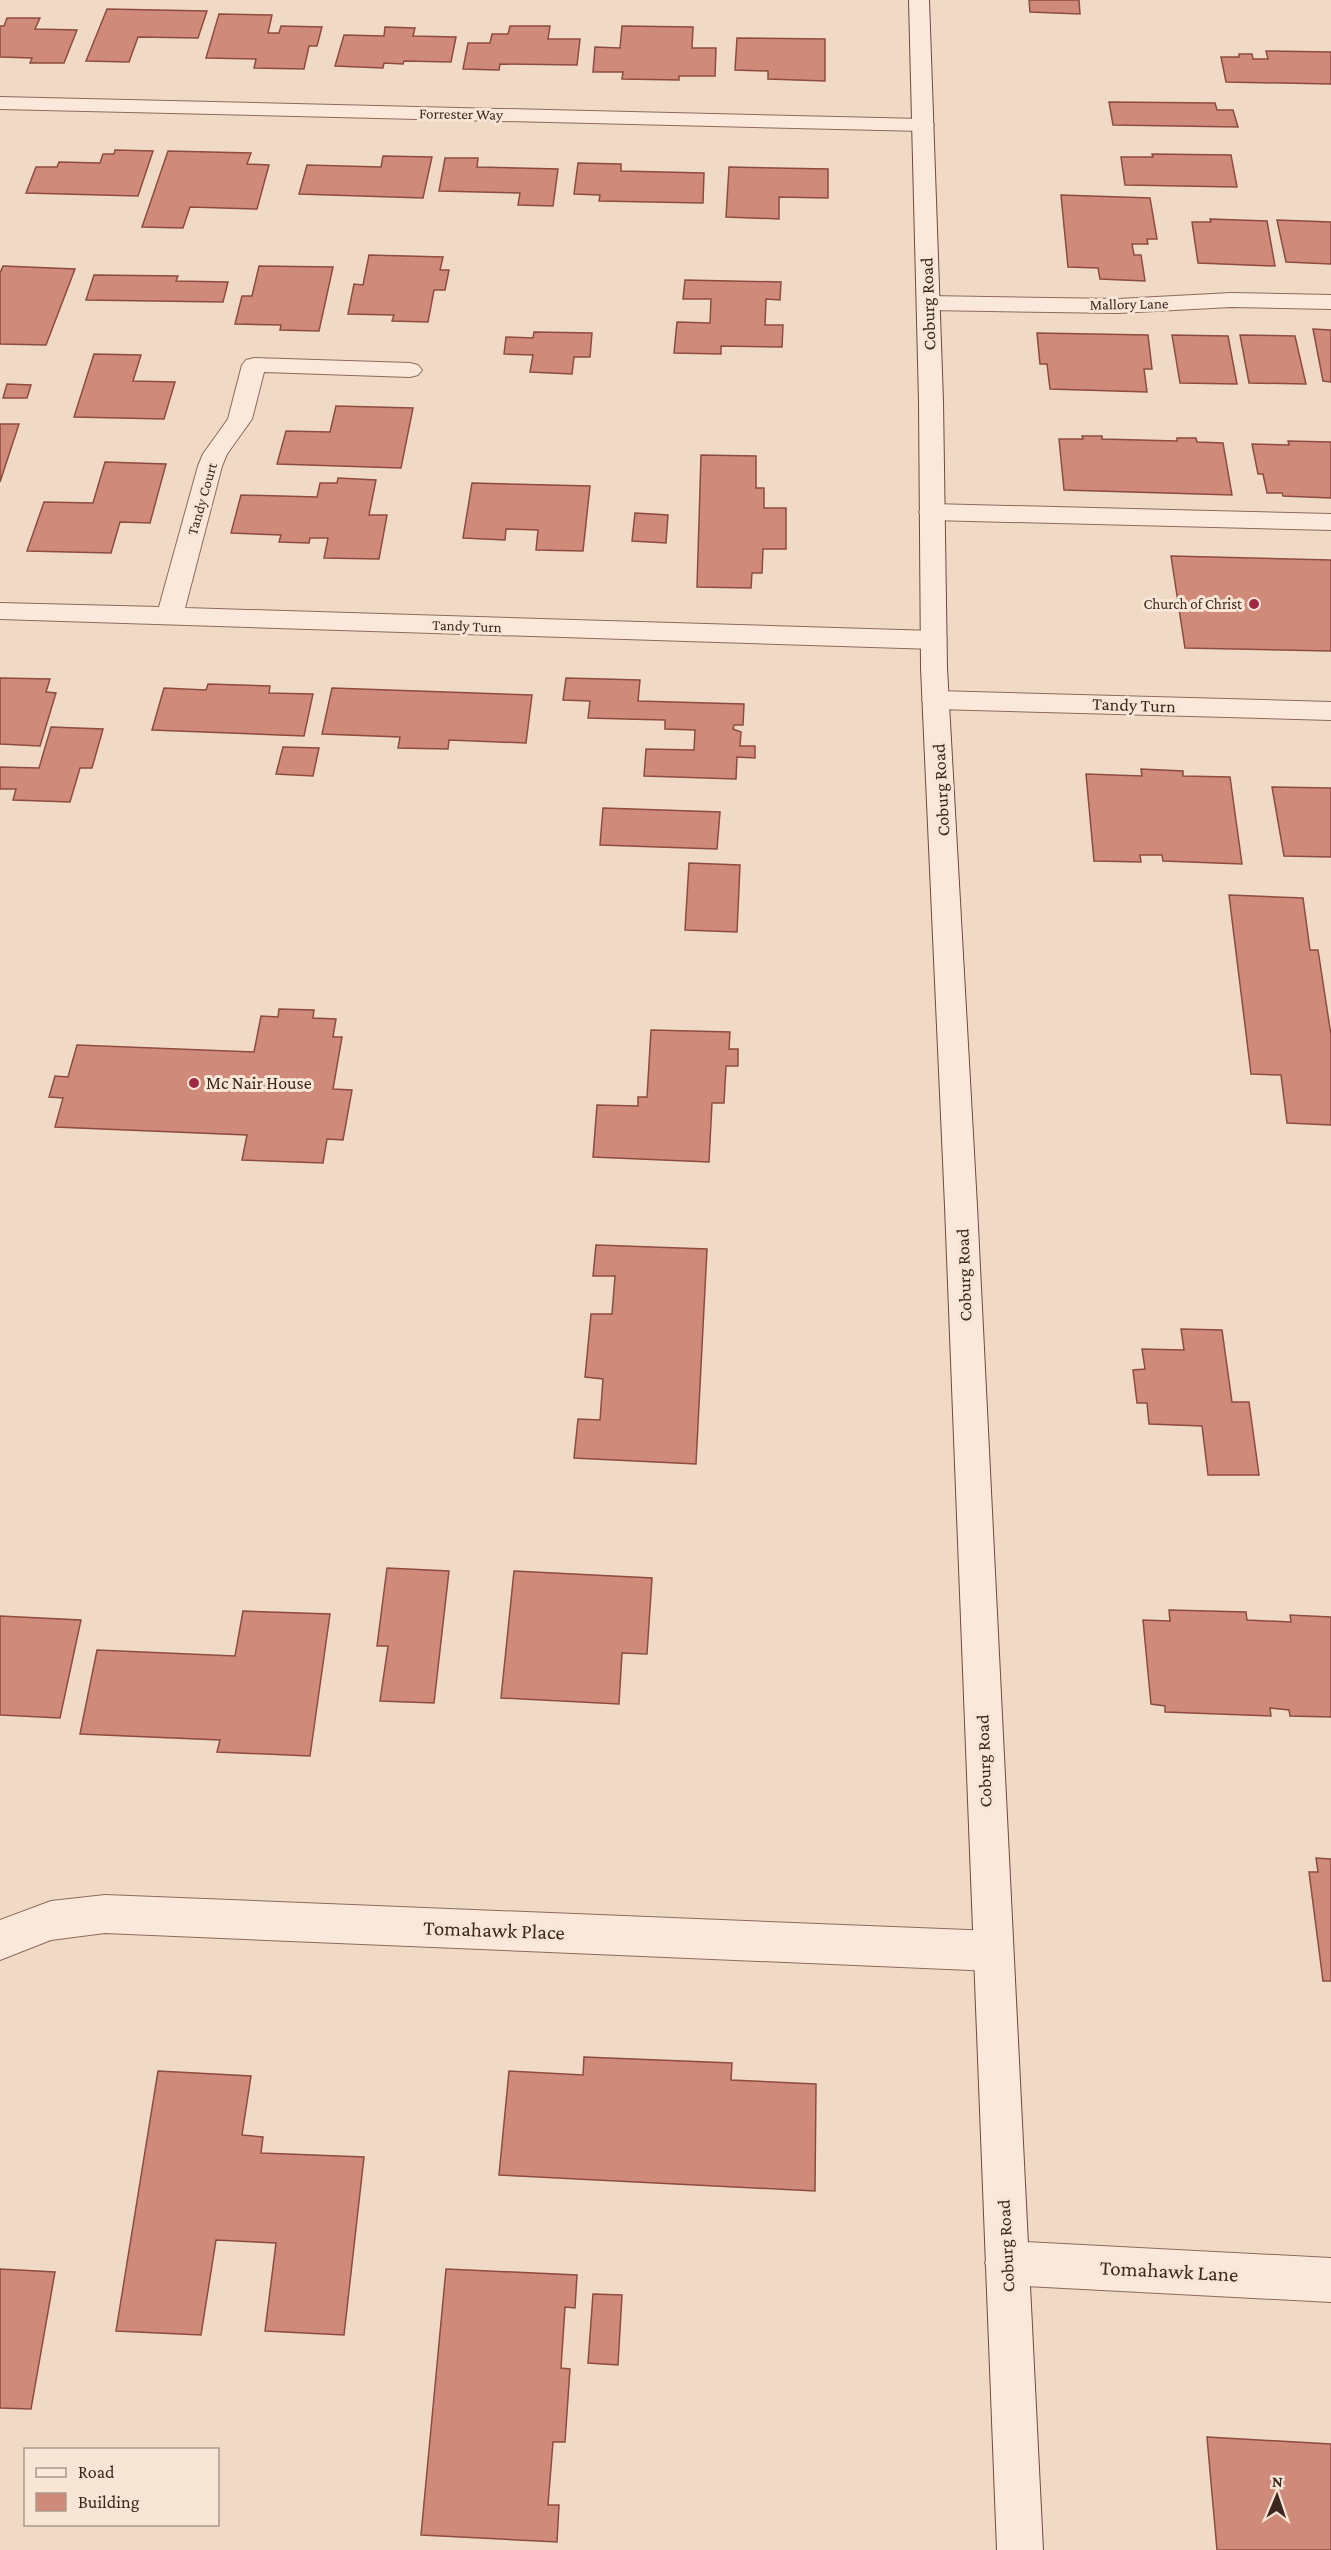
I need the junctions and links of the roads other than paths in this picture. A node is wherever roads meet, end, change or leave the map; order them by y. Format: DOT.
graph roads {
  1 [pos="919,0"];
  2 [pos="0,103"];
  3 [pos="923,125"];
  4 [pos="1331,302"];
  5 [pos="928,303"];
  6 [pos="410,370"];
  7 [pos="932,512"];
  8 [pos="1331,522"];
  9 [pos="0,611"];
  10 [pos="170,617"];
  11 [pos="934,640"];
  12 [pos="936,700"];
  13 [pos="1331,711"];
  14 [pos="0,1940"];
  15 [pos="993,1951"];
  16 [pos="1007,2263"];
  17 [pos="1331,2280"];
  18 [pos="1020,2550"];
  1 -- 3 [label="street, Coburg Road"];
  2 -- 3 [label="street, Forrester Way"];
  3 -- 5 [label="street, Coburg Road"];
  4 -- 5 [label="street, Mallory Lane"];
  5 -- 7 [label="street, Coburg Road"];
  6 -- 10 [label="street, Tandy Court"];
  7 -- 8 [label="street"];
  7 -- 11 [label="street, Coburg Road"];
  9 -- 10 [label="street, Tandy Turn"];
  10 -- 11 [label="street, Tandy Turn"];
  11 -- 12 [label="street, Coburg Road"];
  12 -- 13 [label="street, Tandy Turn"];
  12 -- 15 [label="street, Coburg Road"];
  14 -- 15 [label="street, Tomahawk Place"];
  15 -- 16 [label="street, Coburg Road"];
  16 -- 17 [label="street, Tomahawk Lane"];
  16 -- 18 [label="street, Coburg Road"];
}
